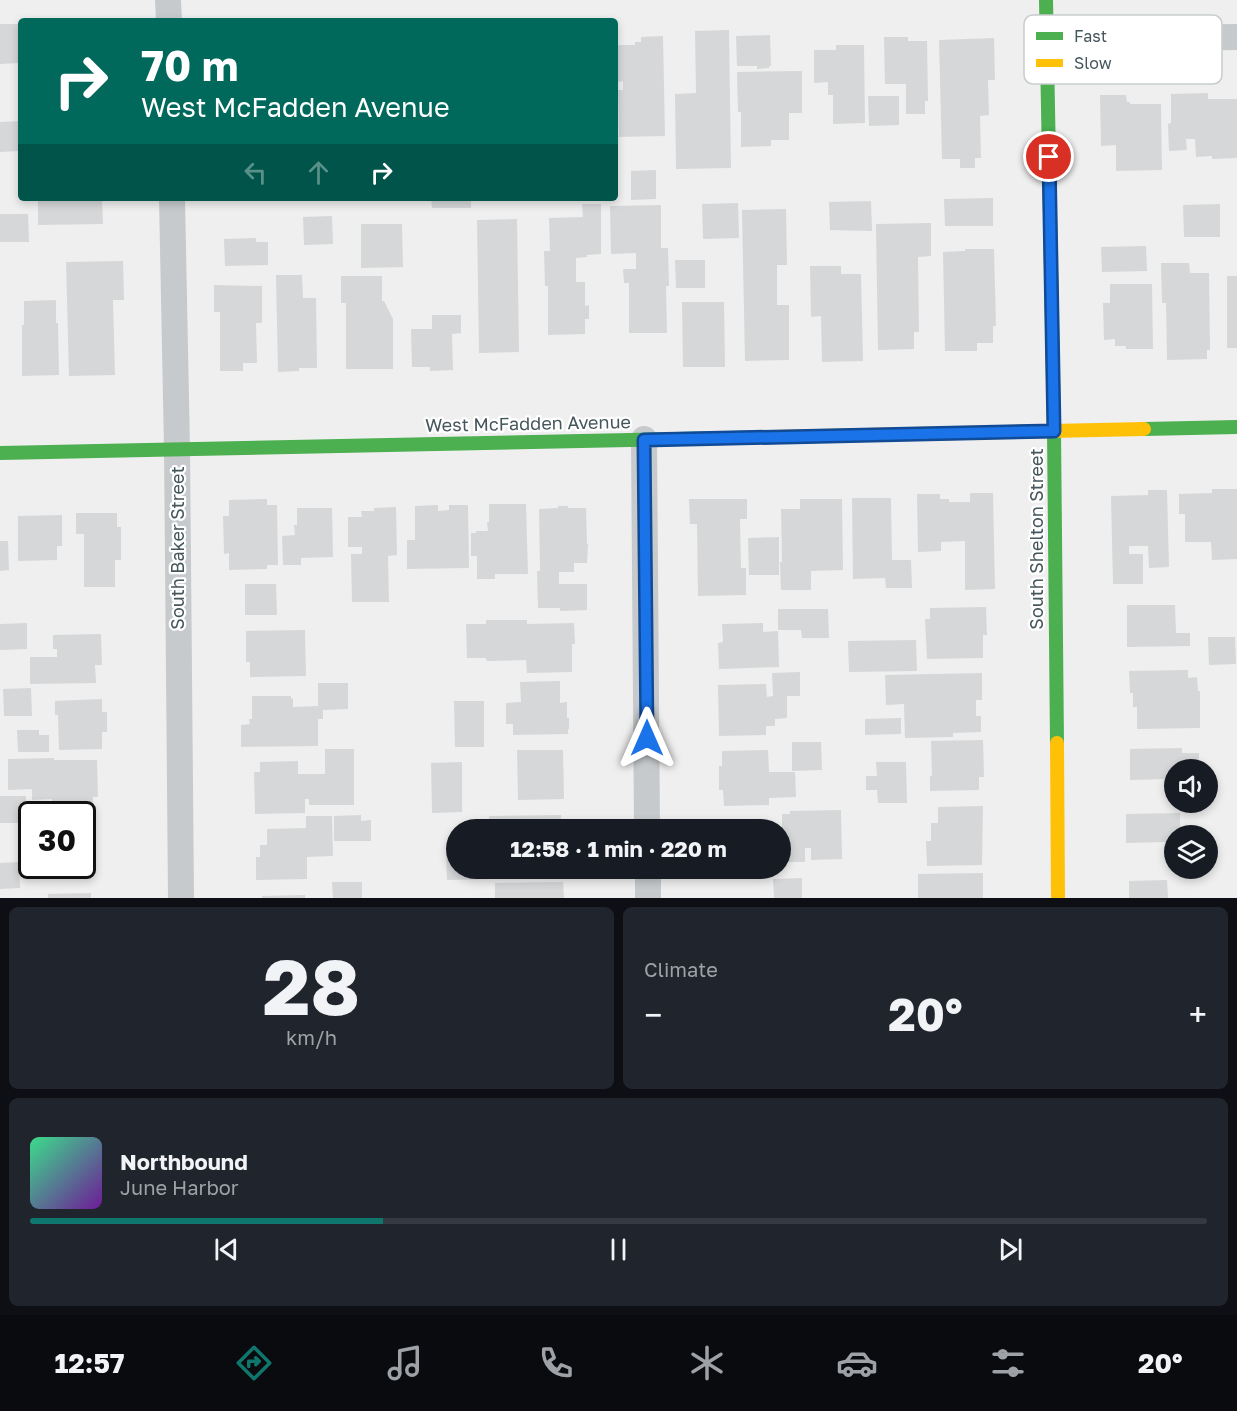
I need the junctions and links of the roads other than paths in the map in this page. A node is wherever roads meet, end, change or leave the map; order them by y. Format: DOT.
graph roads {
  1 [pos="168,0"];
  2 [pos="169,18"];
  3 [pos="1222,37"];
  4 [pos="1237,37"];
  5 [pos="1047,84"];
  6 [pos="172,201"];
  7 [pos="1237,427"];
  8 [pos="1054,431"];
  9 [pos="644,440"];
  10 [pos="177,449"];
  11 [pos="0,453"];
  12 [pos="648,819"];
  13 [pos="648,879"];
  14 [pos="181,898"];
  15 [pos="648,898"];
  16 [pos="1058,898"];
  1 -- 2 [label="street"];
  3 -- 4 [label="street"];
  5 -- 8 [label="street, South Shelton Street"];
  6 -- 10 [label="street, South Baker Street"];
  7 -- 8 [label="street, West McFadden Avenue"];
  8 -- 9 [label="street, West McFadden Avenue"];
  8 -- 16 [label="street, South Shelton Street"];
  9 -- 10 [label="street, West McFadden Avenue"];
  9 -- 12 [label="street"];
  10 -- 11 [label="street, West McFadden Avenue"];
  10 -- 14 [label="street, South Baker Street"];
  13 -- 15 [label="street"];
}
